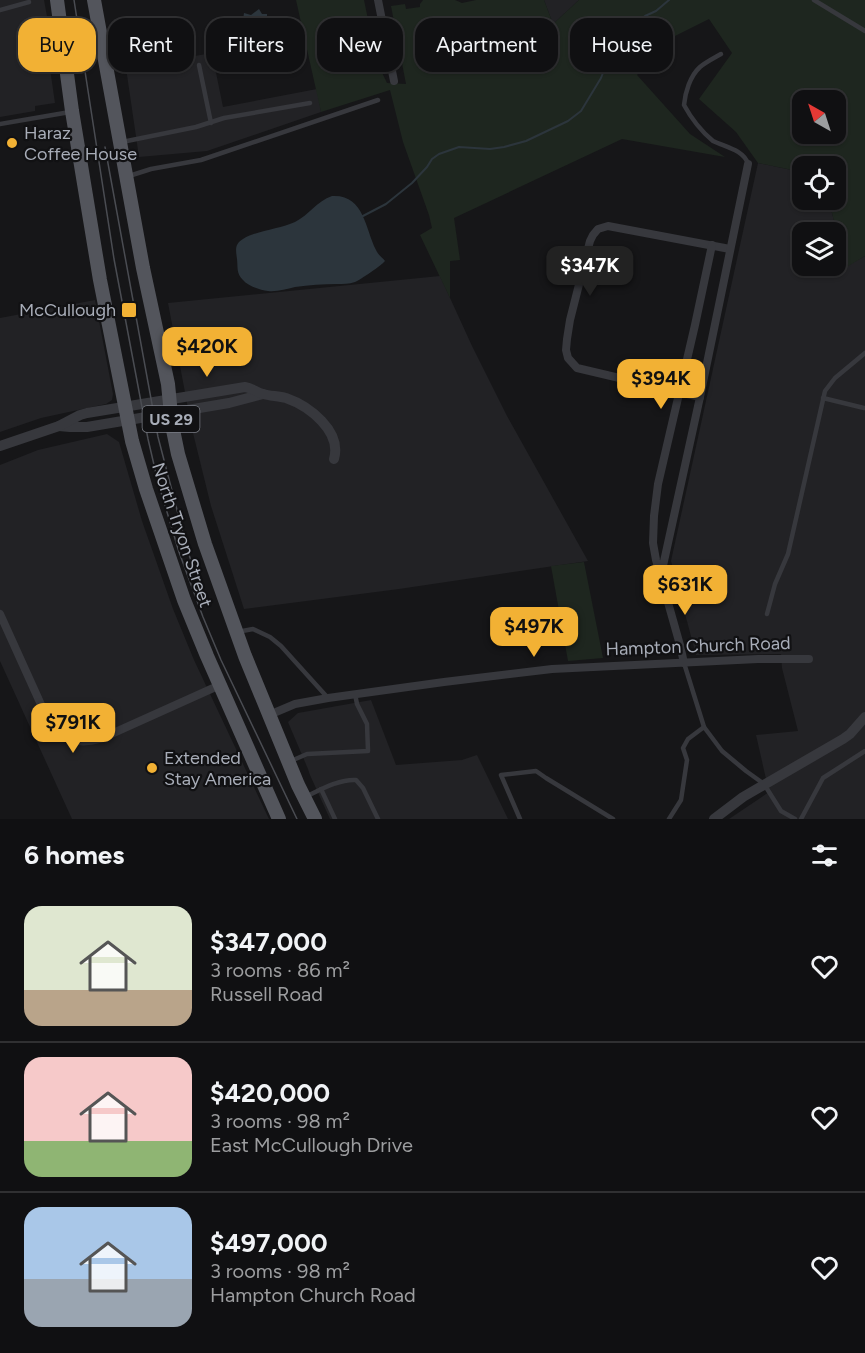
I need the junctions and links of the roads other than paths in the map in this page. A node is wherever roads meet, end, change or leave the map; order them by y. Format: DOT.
graph roads {
  1 [pos="57,0"];
  2 [pos="94,0"];
  3 [pos="378,0"];
  4 [pos="814,0"];
  5 [pos="29,2"];
  6 [pos="0,10"];
  7 [pos="865,31"];
  8 [pos="721,54"];
  9 [pos="199,65"];
  10 [pos="394,81"];
  11 [pos="378,100"];
  12 [pos="310,103"];
  13 [pos="72,111"];
  14 [pos="211,123"];
  15 [pos="0,124"];
  16 [pos="120,142"];
  17 [pos="748,164"];
  18 [pos="126,177"];
  19 [pos="712,245"];
  20 [pos="730,249"];
  21 [pos="865,353"];
  22 [pos="679,392"];
  23 [pos="700,397"];
  24 [pos="822,398"];
  25 [pos="170,407"];
  26 [pos="865,407"];
  27 [pos="127,413"];
  28 [pos="0,446"];
  29 [pos="334,459"];
  30 [pos="660,576"];
  31 [pos="0,614"];
  32 [pos="767,614"];
  33 [pos="236,632"];
  34 [pos="809,659"];
  35 [pos="684,663"];
  36 [pos="220,685"];
  37 [pos="355,694"];
  38 [pos="328,698"];
  39 [pos="269,715"];
  40 [pos="865,717"];
  41 [pos="704,727"];
  42 [pos="865,751"];
  43 [pos="288,762"];
  44 [pos="764,784"];
  45 [pos="321,789"];
  46 [pos="304,797"];
  47 [pos="279,819"];
  48 [pos="315,819"];
  49 [pos="335,819"];
  50 [pos="378,819"];
  51 [pos="520,819"];
  52 [pos="613,819"];
  53 [pos="669,819"];
  54 [pos="714,819"];
  55 [pos="795,819"];
  56 [pos="801,819"];
  1 -- 13 [label="main road, North Tryon Street / US 29"];
  2 -- 16 [label="main road, North Tryon Street / US 29"];
  3 -- 10 [label="street"];
  4 -- 7 [label="lane"];
  5 -- 6 [label="lane"];
  8 -- 17 [label="lane"];
  9 -- 14 [label="lane"];
  11 -- 18 [label="lane"];
  12 -- 14 [label="lane"];
  13 -- 15 [label="lane"];
  13 -- 27 [label="main road, North Tryon Street / US 29"];
  14 -- 16 [label="lane"];
  16 -- 18 [label="main road, North Tryon Street / US 29"];
  17 -- 20 [label="street"];
  18 -- 25 [label="main road, North Tryon Street / US 29"];
  19 -- 20 [label="street"];
  19 -- 22 [label="street"];
  19 -- 22 [label="street"];
  20 -- 23 [label="street"];
  21 -- 24 [label="lane"];
  22 -- 23 [label="street"];
  22 -- 30 [label="street"];
  23 -- 30 [label="street"];
  24 -- 26 [label="lane"];
  24 -- 32 [label="lane"];
  25 -- 27 [label="street"];
  25 -- 27 [label="street"];
  25 -- 29 [label="street"];
  25 -- 33 [label="main road, North Tryon Street / US 29"];
  27 -- 28 [label="street"];
  27 -- 36 [label="main road, North Tryon Street / US 29"];
  30 -- 35 [label="street"];
  31 -- 36 [label="street"];
  33 -- 38 [label="lane"];
  33 -- 39 [label="main road, North Tryon Street / US 29"];
  34 -- 35 [label="street, Hampton Church Road"];
  35 -- 37 [label="street, Hampton Church Road"];
  35 -- 41 [label="lane"];
  36 -- 47 [label="main road, North Tryon Street / US 29"];
  37 -- 38 [label="street, Hampton Church Road"];
  37 -- 43 [label="lane"];
  38 -- 39 [label="street, Hampton Church Road"];
  39 -- 43 [label="main road, North Tryon Street / US 29"];
  40 -- 44 [label="street"];
  41 -- 44 [label="lane"];
  41 -- 53 [label="lane"];
  42 -- 56 [label="lane"];
  43 -- 46 [label="main road, North Tryon Street / US 29"];
  44 -- 54 [label="street"];
  44 -- 55 [label="lane"];
  45 -- 46 [label="lane"];
  45 -- 49 [label="lane"];
  45 -- 50 [label="lane"];
  46 -- 48 [label="main road, North Tryon Street / US 29"];
  51 -- 52 [label="lane"];
}
